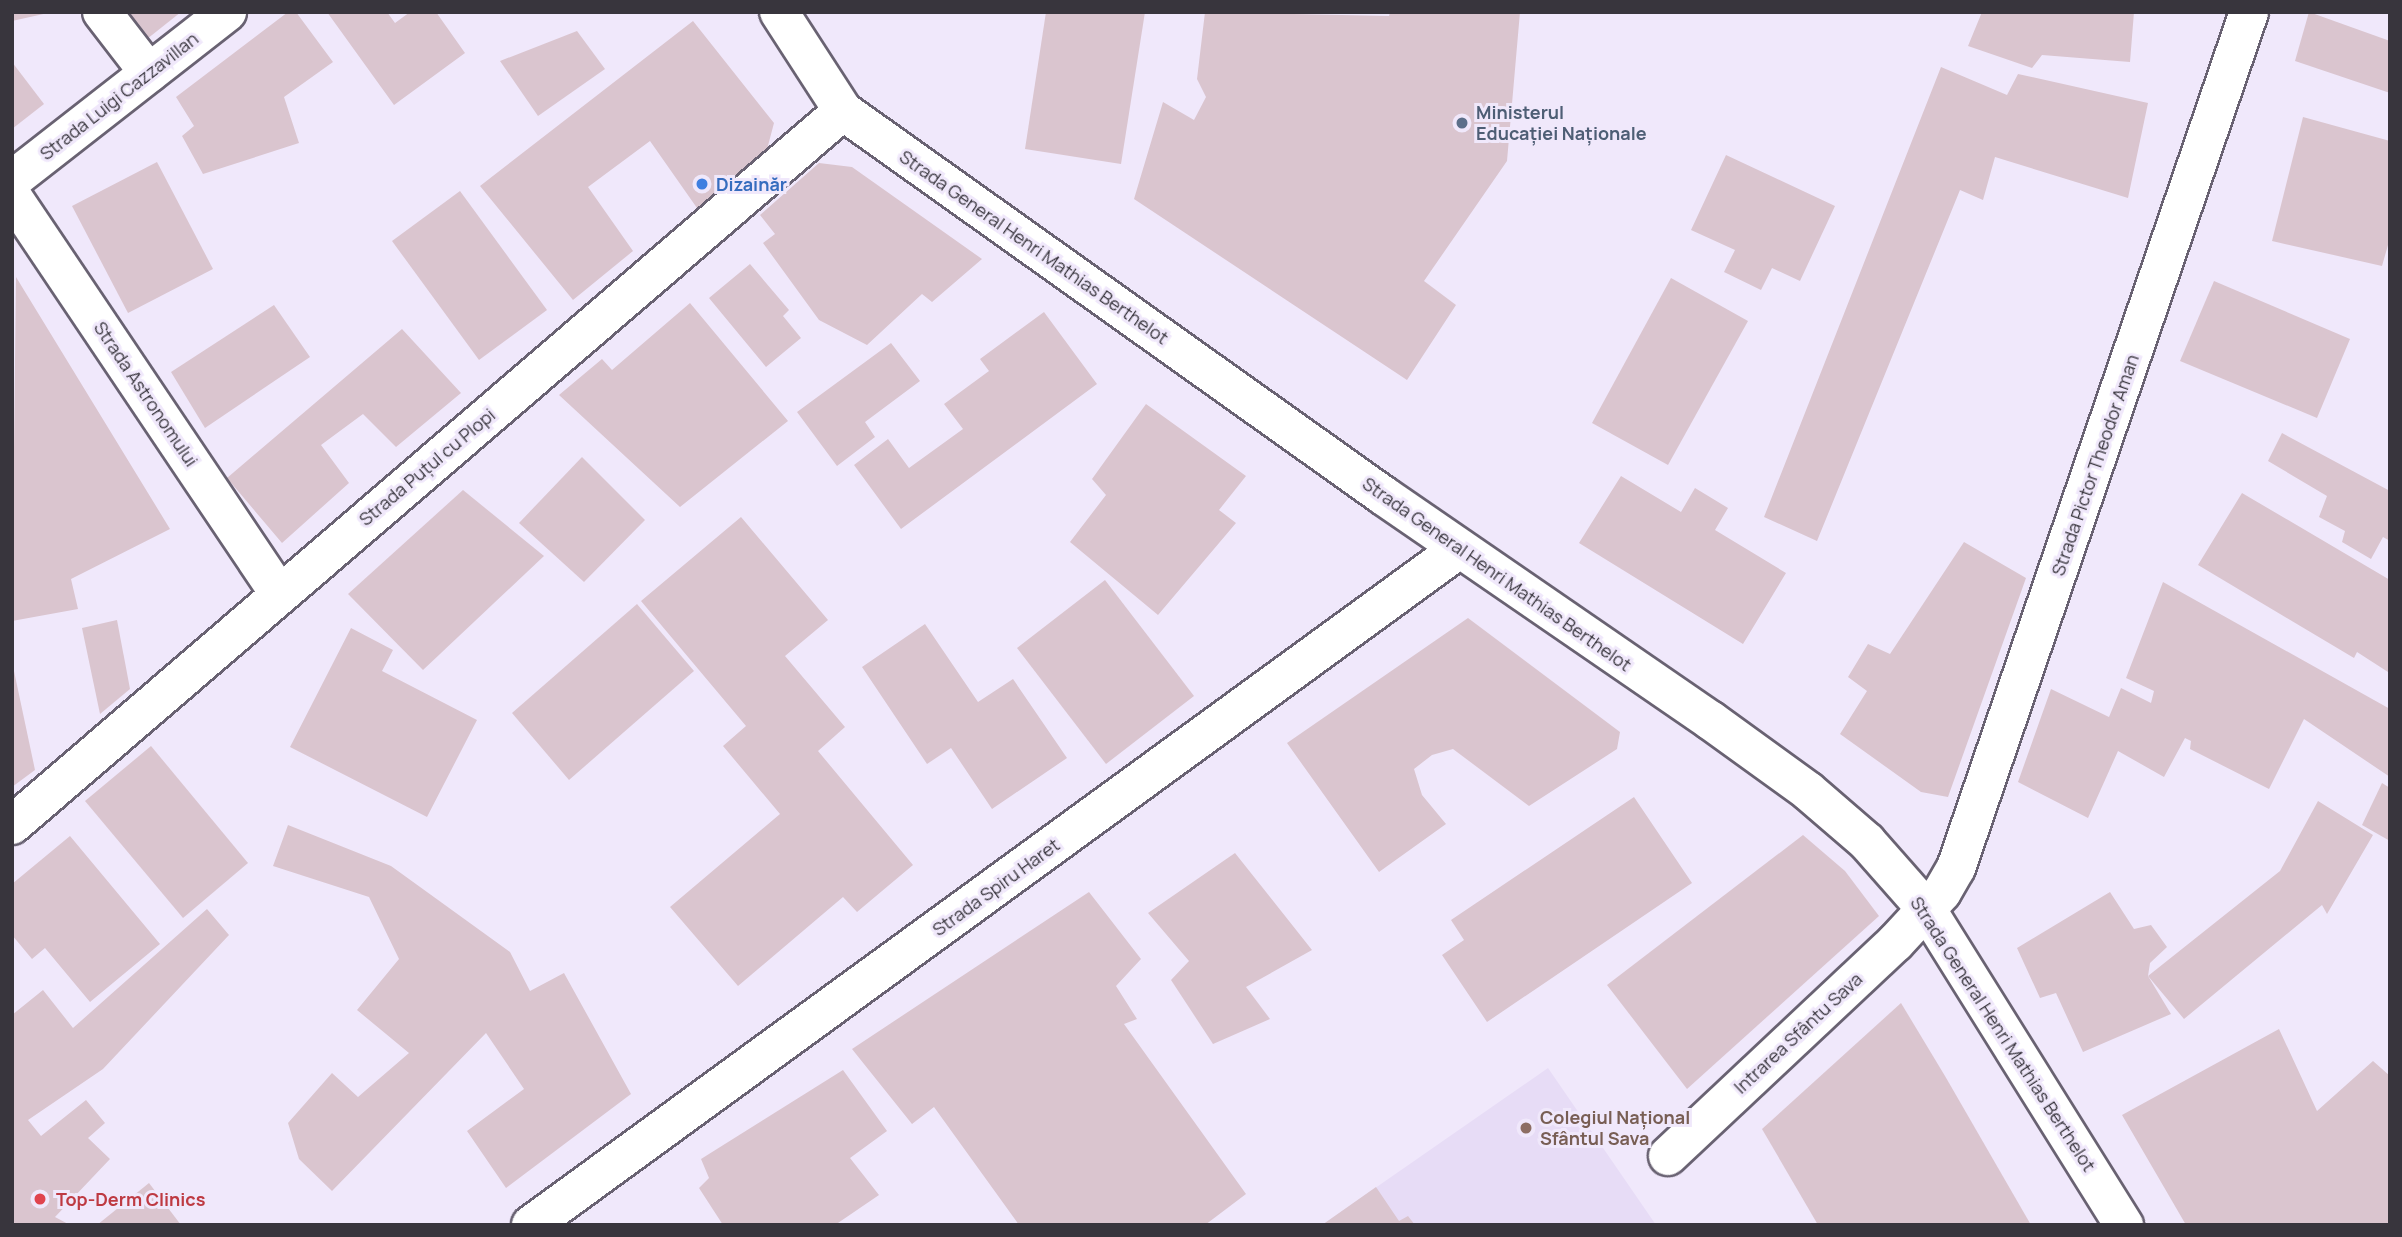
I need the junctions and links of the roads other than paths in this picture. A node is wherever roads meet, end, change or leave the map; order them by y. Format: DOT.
graph roads {
  1 [pos="102,12"];
  2 [pos="227,12"];
  3 [pos="779,12"];
  4 [pos="2249,12"];
  5 [pos="149,73"];
  6 [pos="844,111"];
  7 [pos="12,180"];
  8 [pos="12,196"];
  9 [pos="1459,548"];
  10 [pos="279,593"];
  11 [pos="12,825"];
  12 [pos="1927,910"];
  13 [pos="1668,1156"];
  14 [pos="531,1225"];
  15 [pos="2124,1225"];
  1 -- 5 [label="street"];
  2 -- 5 [label="street, Strada Luigi Cazzavillan"];
  3 -- 6 [label="street, Strada General Henri Mathias Berthelot"];
  4 -- 12 [label="street, Strada Pictor Theodor Aman"];
  5 -- 7 [label="street, Strada Luigi Cazzavillan"];
  6 -- 9 [label="street, Strada General Henri Mathias Berthelot"];
  6 -- 10 [label="street, Strada Puțul cu Plopi"];
  8 -- 10 [label="street, Strada Astronomului"];
  9 -- 12 [label="street, Strada General Henri Mathias Berthelot"];
  9 -- 14 [label="street, Strada Spiru Haret"];
  10 -- 11 [label="street, Strada Puțul cu Plopi"];
  12 -- 13 [label="street, Intrarea Sfântu Sava"];
  12 -- 15 [label="street, Strada General Henri Mathias Berthelot"];
}
